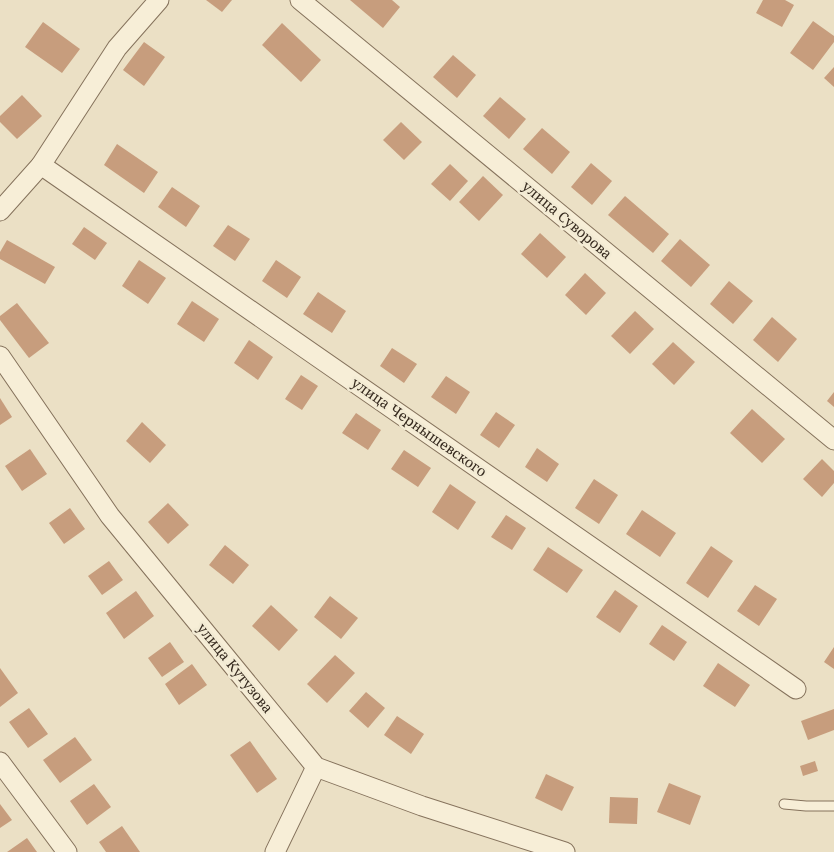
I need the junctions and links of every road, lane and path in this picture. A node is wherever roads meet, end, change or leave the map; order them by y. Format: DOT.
graph roads {
  1 [pos="159,0"];
  2 [pos="300,0"];
  3 [pos="41,165"];
  4 [pos="0,211"];
  5 [pos="0,356"];
  6 [pos="834,440"];
  7 [pos="796,689"];
  8 [pos="0,762"];
  9 [pos="316,767"];
  10 [pos="784,804"];
  11 [pos="834,806"];
  12 [pos="67,852"];
  13 [pos="275,852"];
  14 [pos="565,852"];
  1 -- 3 [label="street"];
  2 -- 6 [label="street, улица Суворова"];
  3 -- 4 [label="street"];
  3 -- 7 [label="street, улица Чернышевского"];
  5 -- 9 [label="street, улица Кутузова"];
  8 -- 12 [label="street"];
  9 -- 13 [label="street"];
  9 -- 14 [label="street"];
  10 -- 11 [label="lane"];
}
